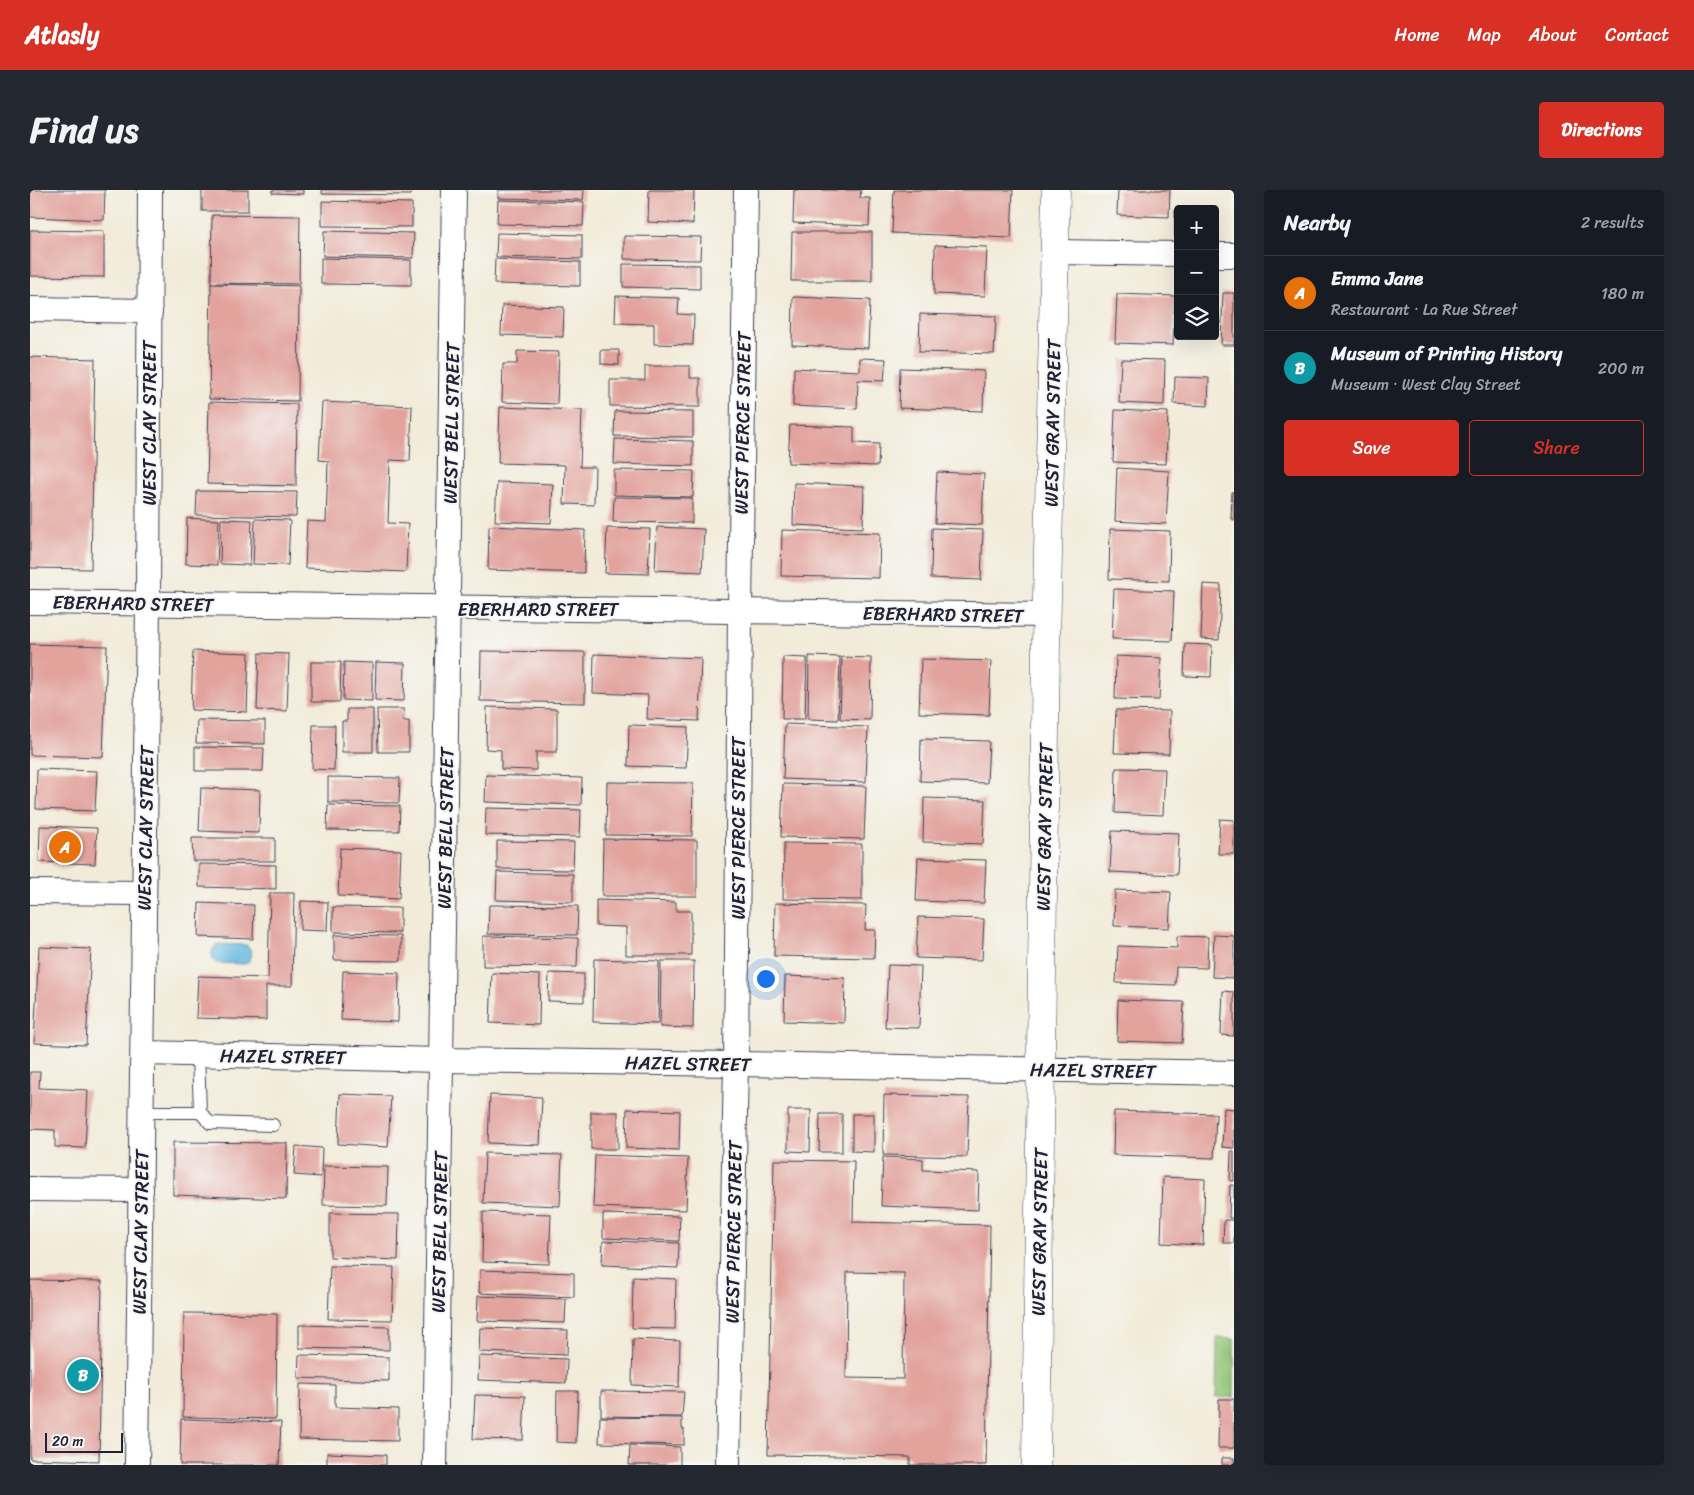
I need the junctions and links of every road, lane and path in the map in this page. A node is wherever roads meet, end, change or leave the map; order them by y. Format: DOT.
graph roads {
  1 [pos="150,190"];
  2 [pos="454,190"];
  3 [pos="746,190"];
  4 [pos="1056,190"];
  5 [pos="1056,252"];
  6 [pos="1174,254"];
  7 [pos="1219,254"];
  8 [pos="1234,255"];
  9 [pos="30,310"];
  10 [pos="150,311"];
  11 [pos="30,602"];
  12 [pos="148,603"];
  13 [pos="448,608"];
  14 [pos="740,611"];
  15 [pos="1047,615"];
  16 [pos="30,892"];
  17 [pos="144,893"];
  18 [pos="143,1053"];
  19 [pos="198,1054"];
  20 [pos="441,1060"];
  21 [pos="736,1064"];
  22 [pos="1042,1069"];
  23 [pos="1234,1073"];
  24 [pos="142,1112"];
  25 [pos="200,1112"];
  26 [pos="273,1125"];
  27 [pos="30,1189"];
  28 [pos="141,1190"];
  29 [pos="137,1465"];
  30 [pos="435,1465"];
  31 [pos="728,1465"];
  32 [pos="1036,1465"];
  1 -- 10 [label="street, WEST CLAY STREET"];
  2 -- 13 [label="street, WEST BELL STREET"];
  3 -- 14 [label="street, WEST PIERCE STREET"];
  4 -- 5 [label="main road, WEST GRAY STREET"];
  5 -- 6 [label="street"];
  5 -- 15 [label="main road, WEST GRAY STREET"];
  7 -- 8 [label="street"];
  9 -- 10 [label="street"];
  10 -- 12 [label="street, WEST CLAY STREET"];
  11 -- 12 [label="street, EBERHARD STREET"];
  12 -- 13 [label="street, EBERHARD STREET"];
  12 -- 17 [label="street, WEST CLAY STREET"];
  13 -- 14 [label="street, EBERHARD STREET"];
  13 -- 20 [label="street, WEST BELL STREET"];
  14 -- 15 [label="street, EBERHARD STREET"];
  14 -- 21 [label="street, WEST PIERCE STREET"];
  15 -- 22 [label="main road, WEST GRAY STREET"];
  16 -- 17 [label="street"];
  17 -- 18 [label="street, WEST CLAY STREET"];
  18 -- 19 [label="street, HAZEL STREET"];
  18 -- 24 [label="street, WEST CLAY STREET"];
  19 -- 20 [label="street, HAZEL STREET"];
  19 -- 25 [label="lane"];
  20 -- 21 [label="street, HAZEL STREET"];
  20 -- 30 [label="street, WEST BELL STREET"];
  21 -- 22 [label="street, HAZEL STREET"];
  21 -- 31 [label="street, WEST PIERCE STREET"];
  22 -- 23 [label="street, HAZEL STREET"];
  22 -- 32 [label="main road, WEST GRAY STREET"];
  24 -- 25 [label="lane"];
  24 -- 28 [label="street, WEST CLAY STREET"];
  25 -- 26 [label="lane"];
  27 -- 28 [label="street"];
  28 -- 29 [label="street, WEST CLAY STREET"];
}
